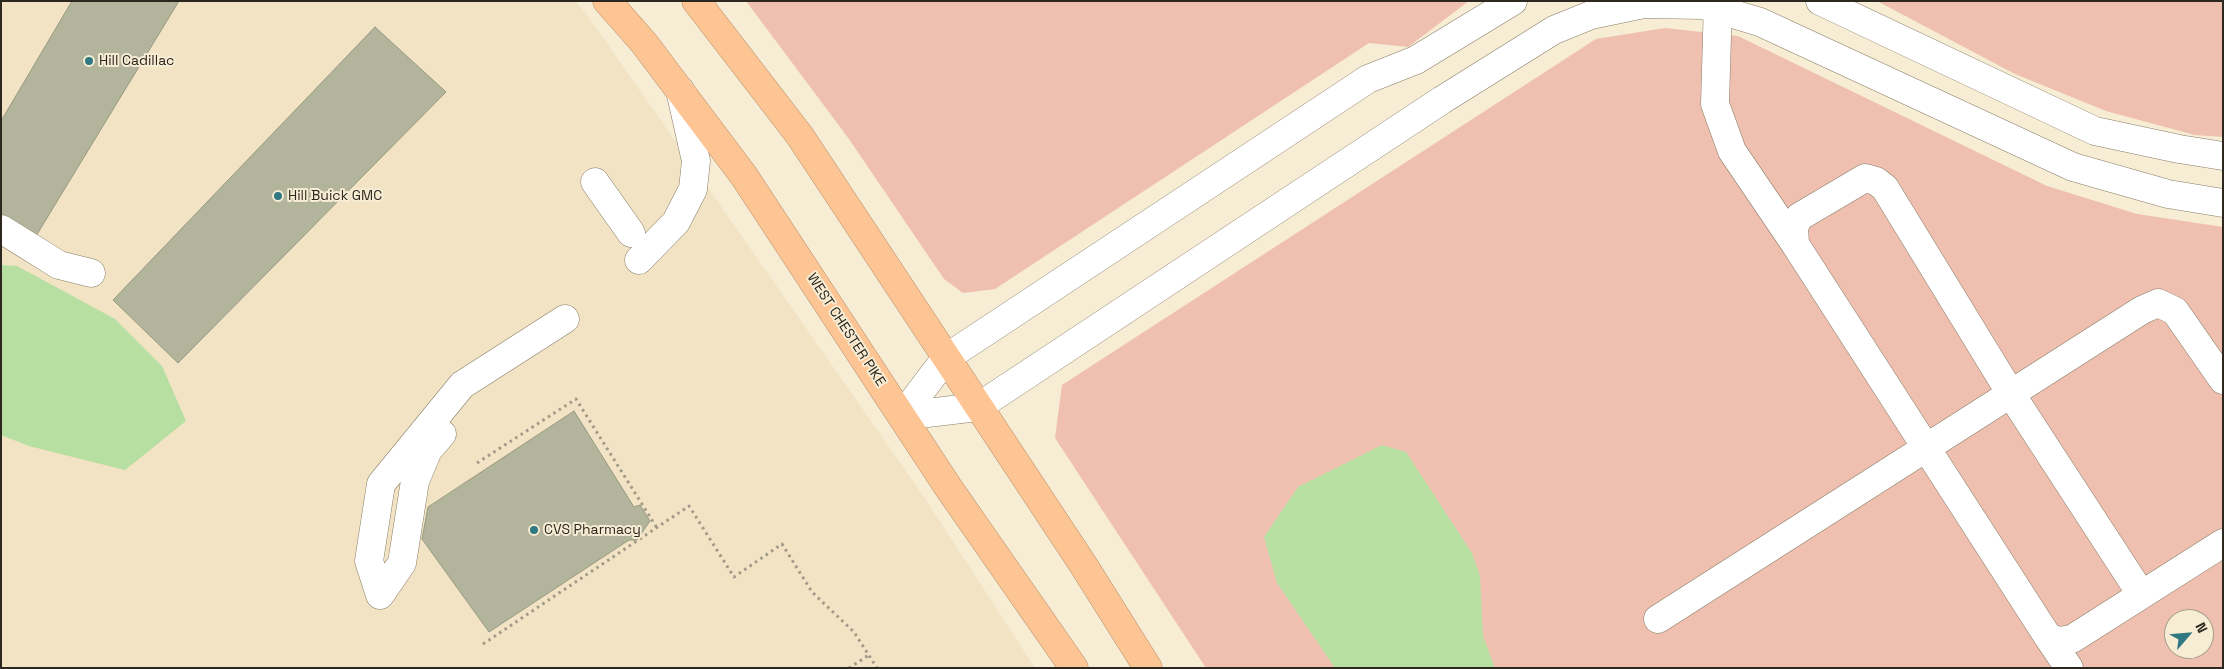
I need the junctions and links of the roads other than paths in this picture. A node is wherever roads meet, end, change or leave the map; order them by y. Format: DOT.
graph roads {
  1 [pos="607,1"];
  2 [pos="696,1"];
  3 [pos="1513,1"];
  4 [pos="1820,1"];
  5 [pos="1717,5"];
  6 [pos="679,88"];
  7 [pos="2223,156"];
  8 [pos="595,182"];
  9 [pos="2223,203"];
  10 [pos="1,230"];
  11 [pos="631,233"];
  12 [pos="1795,244"];
  13 [pos="639,260"];
  14 [pos="91,273"];
  15 [pos="565,319"];
  16 [pos="946,358"];
  17 [pos="2223,380"];
  18 [pos="2011,394"];
  19 [pos="978,407"];
  20 [pos="902,416"];
  21 [pos="1927,448"];
  22 [pos="2223,543"];
  23 [pos="2141,594"];
  24 [pos="380,595"];
  25 [pos="1658,620"];
  26 [pos="2048,637"];
  27 [pos="1074,668"];
  28 [pos="1148,668"];
  29 [pos="2069,668"];
  1 -- 6 [label="highway, WEST CHESTER PIKE"];
  2 -- 16 [label="highway"];
  3 -- 16 [label="lane"];
  4 -- 7 [label="lane"];
  5 -- 9 [label="lane"];
  5 -- 12 [label="lane"];
  5 -- 19 [label="lane"];
  6 -- 13 [label="lane"];
  6 -- 20 [label="highway, WEST CHESTER PIKE"];
  8 -- 11 [label="lane"];
  10 -- 14 [label="lane"];
  12 -- 18 [label="lane"];
  12 -- 21 [label="lane"];
  15 -- 24 [label="lane"];
  16 -- 19 [label="highway"];
  16 -- 20 [label="lane"];
  17 -- 18 [label="lane"];
  18 -- 21 [label="lane"];
  18 -- 23 [label="lane"];
  19 -- 20 [label="lane"];
  19 -- 28 [label="highway"];
  20 -- 27 [label="highway, WEST CHESTER PIKE"];
  21 -- 25 [label="lane"];
  21 -- 26 [label="lane"];
  22 -- 23 [label="lane"];
  23 -- 26 [label="lane"];
  26 -- 29 [label="lane"];
}
